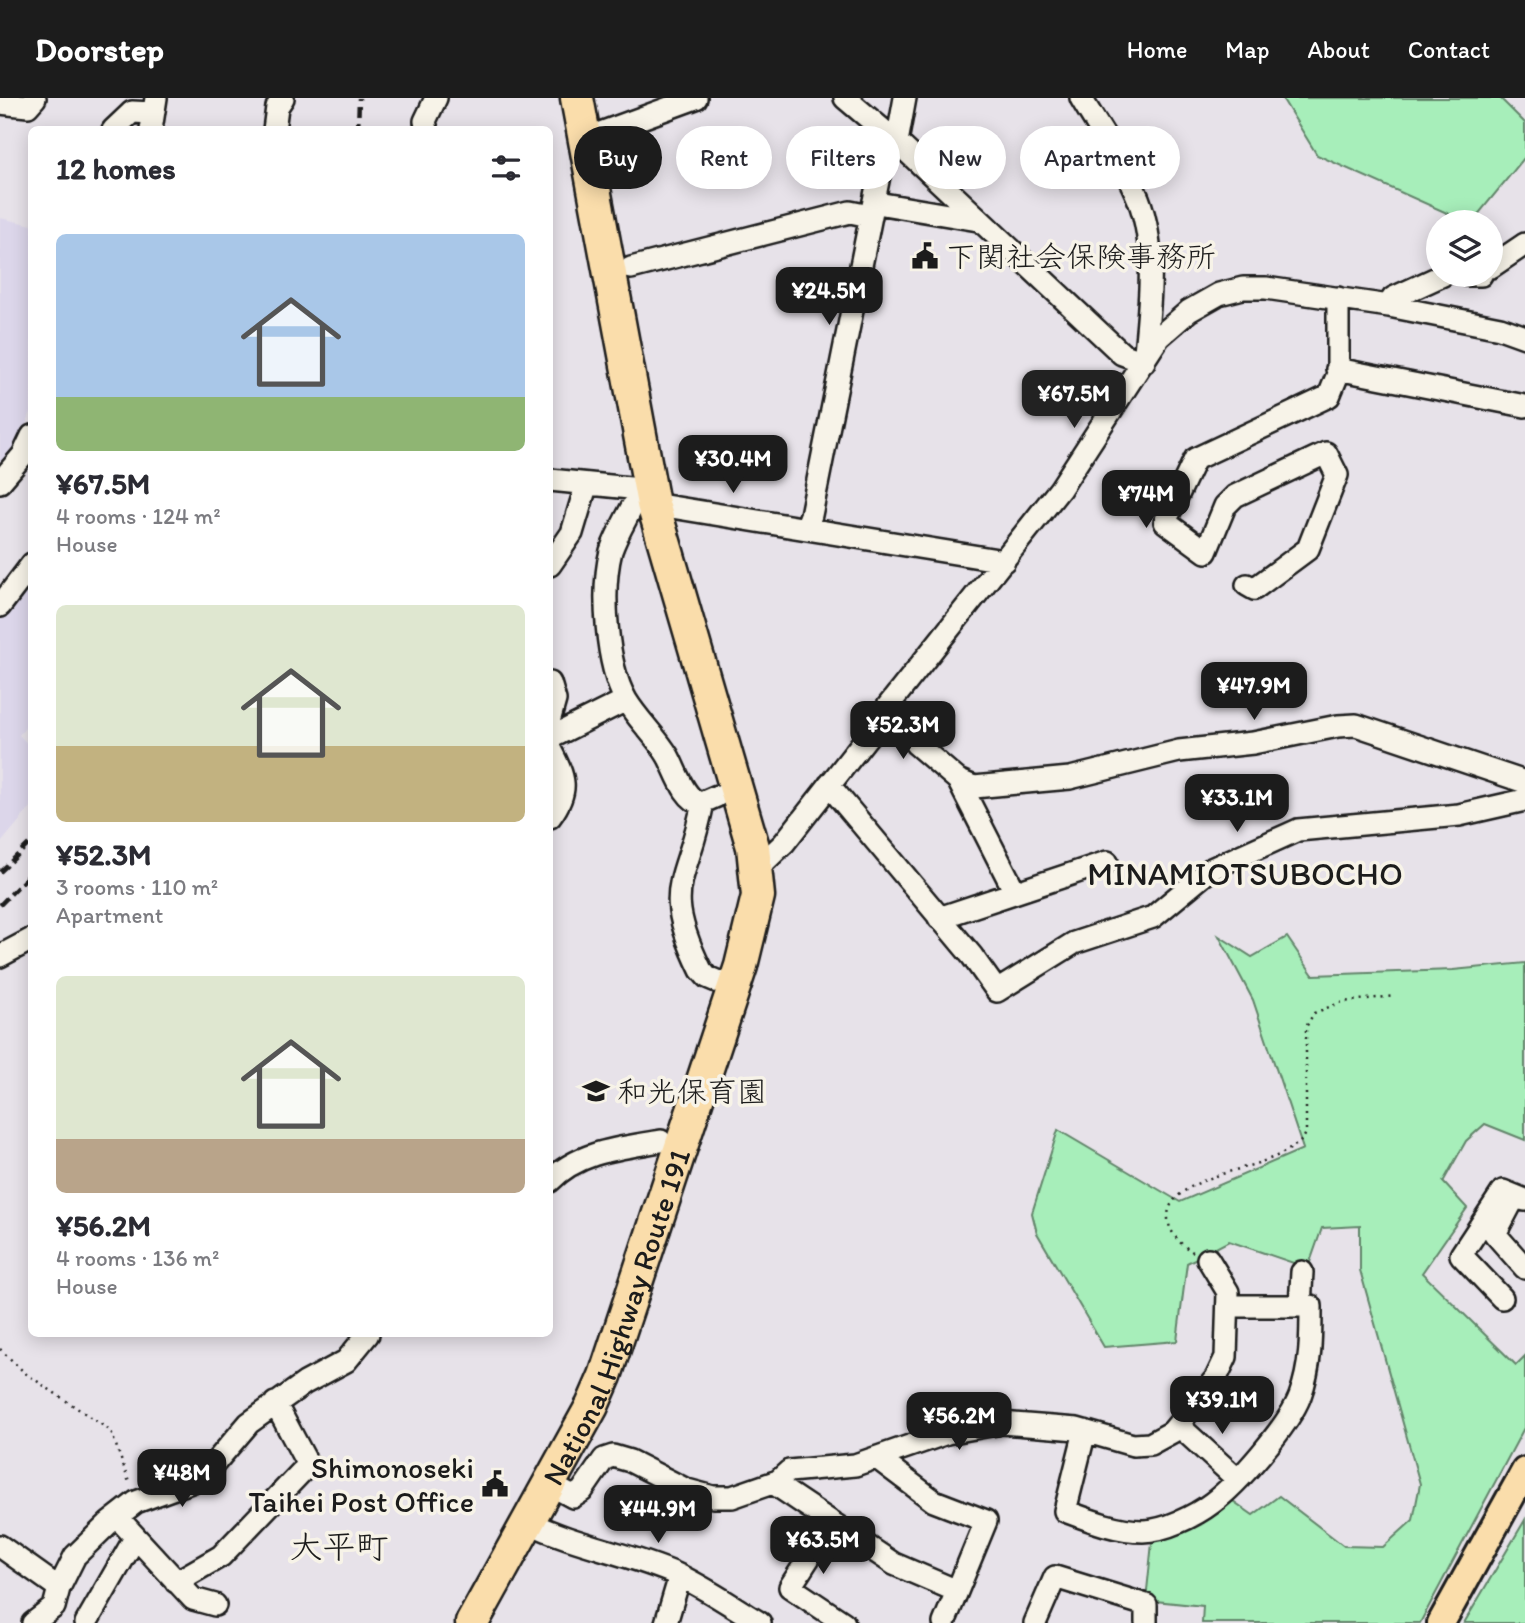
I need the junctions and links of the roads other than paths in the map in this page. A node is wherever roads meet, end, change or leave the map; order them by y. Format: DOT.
graph roads {
  1 [pos="34,98"];
  2 [pos="283,98"];
  3 [pos="436,98"];
  4 [pos="577,98"];
  5 [pos="696,98"];
  6 [pos="845,98"];
  7 [pos="905,98"];
  8 [pos="1082,98"];
  9 [pos="0,103"];
  10 [pos="153,114"];
  11 [pos="117,126"];
  12 [pos="275,126"];
  13 [pos="426,126"];
  14 [pos="582,126"];
  15 [pos="620,126"];
  16 [pos="877,126"];
  17 [pos="896,126"];
  18 [pos="900,147"];
  19 [pos="592,189"];
  20 [pos="881,189"];
  21 [pos="876,210"];
  22 [pos="978,220"];
  23 [pos="1524,241"];
  24 [pos="1503,258"];
  25 [pos="631,268"];
  26 [pos="1426,283"];
  27 [pos="1338,298"];
  28 [pos="1389,306"];
  29 [pos="1525,337"];
  30 [pos="1144,362"];
  31 [pos="1338,369"];
  32 [pos="1525,406"];
  33 [pos="28,450"];
  34 [pos="553,481"];
  35 [pos="0,482"];
  36 [pos="584,494"];
  37 [pos="645,501"];
  38 [pos="806,528"];
  39 [pos="553,561"];
  40 [pos="1003,561"];
  41 [pos="28,570"];
  42 [pos="1247,585"];
  43 [pos="0,606"];
  44 [pos="626,700"];
  45 [pos="888,706"];
  46 [pos="553,736"];
  47 [pos="553,756"];
  48 [pos="958,780"];
  49 [pos="1525,782"];
  50 [pos="829,785"];
  51 [pos="1525,800"];
  52 [pos="553,813"];
  53 [pos="1107,862"];
  54 [pos="757,869"];
  55 [pos="1015,892"];
  56 [pos="939,918"];
  57 [pos="28,941"];
  58 [pos="0,956"];
  59 [pos="733,988"];
  60 [pos="661,1141"];
  61 [pos="553,1178"];
  62 [pos="1520,1198"];
  63 [pos="1208,1259"];
  64 [pos="1525,1268"];
  65 [pos="1302,1272"];
  66 [pos="1502,1298"];
  67 [pos="1228,1306"];
  68 [pos="1300,1306"];
  69 [pos="366,1337"];
  70 [pos="275,1403"];
  71 [pos="1178,1425"];
  72 [pos="1085,1431"];
  73 [pos="1525,1447"];
  74 [pos="877,1458"];
  75 [pos="1525,1472"];
  76 [pos="1237,1479"];
  77 [pos="773,1483"];
  78 [pos="549,1484"];
  79 [pos="1525,1497"];
  80 [pos="117,1517"];
  81 [pos="528,1522"];
  82 [pos="832,1522"];
  83 [pos="1491,1532"];
  84 [pos="135,1538"];
  85 [pos="0,1546"];
  86 [pos="680,1576"];
  87 [pos="176,1582"];
  88 [pos="59,1588"];
  89 [pos="957,1591"];
  90 [pos="215,1605"];
  91 [pos="33,1623"];
  92 [pos="86,1623"];
  93 [pos="472,1623"];
  94 [pos="666,1623"];
  95 [pos="760,1623"];
  96 [pos="844,1623"];
  97 [pos="944,1623"];
  98 [pos="1035,1623"];
  99 [pos="1146,1623"];
  100 [pos="1441,1623"];
  1 -- 9 [label="street"];
  2 -- 12 [label="street"];
  3 -- 13 [label="street"];
  4 -- 14 [label="highway, National Highway Route 191"];
  5 -- 15 [label="street"];
  6 -- 16 [label="street"];
  7 -- 17 [label="street"];
  8 -- 30 [label="street"];
  10 -- 11 [label="street"];
  18 -- 22 [label="street"];
  19 -- 37 [label="highway, National Highway Route 191"];
  20 -- 21 [label="street"];
  21 -- 22 [label="street"];
  21 -- 25 [label="street"];
  21 -- 38 [label="street"];
  22 -- 30 [label="street"];
  23 -- 24 [label="street"];
  26 -- 28 [label="street"];
  27 -- 28 [label="street"];
  27 -- 30 [label="street"];
  27 -- 31 [label="street"];
  28 -- 29 [label="street"];
  30 -- 40 [label="street"];
  31 -- 32 [label="street"];
  31 -- 42 [label="street"];
  33 -- 35 [label="street"];
  34 -- 37 [label="street"];
  36 -- 39 [label="street"];
  37 -- 38 [label="street"];
  37 -- 44 [label="street"];
  37 -- 54 [label="highway, National Highway Route 191"];
  38 -- 40 [label="street"];
  40 -- 45 [label="street"];
  41 -- 43 [label="street"];
  44 -- 46 [label="street"];
  44 -- 59 [label="street"];
  45 -- 48 [label="street"];
  45 -- 50 [label="street"];
  47 -- 52 [label="street"];
  48 -- 49 [label="street"];
  48 -- 55 [label="street"];
  50 -- 54 [label="street"];
  50 -- 56 [label="street"];
  51 -- 56 [label="street"];
  53 -- 55 [label="street"];
  54 -- 59 [label="highway, National Highway Route 191"];
  55 -- 56 [label="street"];
  57 -- 58 [label="street"];
  59 -- 78 [label="highway, National Highway Route 191"];
  60 -- 61 [label="street"];
  62 -- 64 [label="street"];
  62 -- 66 [label="street"];
  63 -- 67 [label="street"];
  65 -- 68 [label="street"];
  67 -- 68 [label="street"];
  67 -- 71 [label="street"];
  68 -- 76 [label="street"];
  69 -- 70 [label="street"];
  70 -- 80 [label="street"];
  70 -- 87 [label="street"];
  71 -- 72 [label="street"];
  71 -- 76 [label="street"];
  72 -- 74 [label="street"];
  72 -- 76 [label="street"];
  73 -- 83 [label="main road"];
  74 -- 77 [label="street"];
  74 -- 89 [label="street"];
  75 -- 83 [label="main road"];
  77 -- 78 [label="street"];
  77 -- 82 [label="street"];
  78 -- 81 [label="highway, National Highway Route 191"];
  79 -- 83 [label="main road"];
  80 -- 84 [label="street"];
  80 -- 88 [label="street"];
  81 -- 86 [label="street"];
  81 -- 93 [label="highway, National Highway Route 191"];
  82 -- 89 [label="street"];
  82 -- 96 [label="street"];
  83 -- 100 [label="main road"];
  84 -- 87 [label="street"];
  84 -- 92 [label="street"];
  85 -- 88 [label="street"];
  86 -- 94 [label="street"];
  86 -- 95 [label="street"];
  87 -- 90 [label="street"];
  88 -- 91 [label="street"];
  89 -- 97 [label="street"];
  98 -- 99 [label="street"];
}
